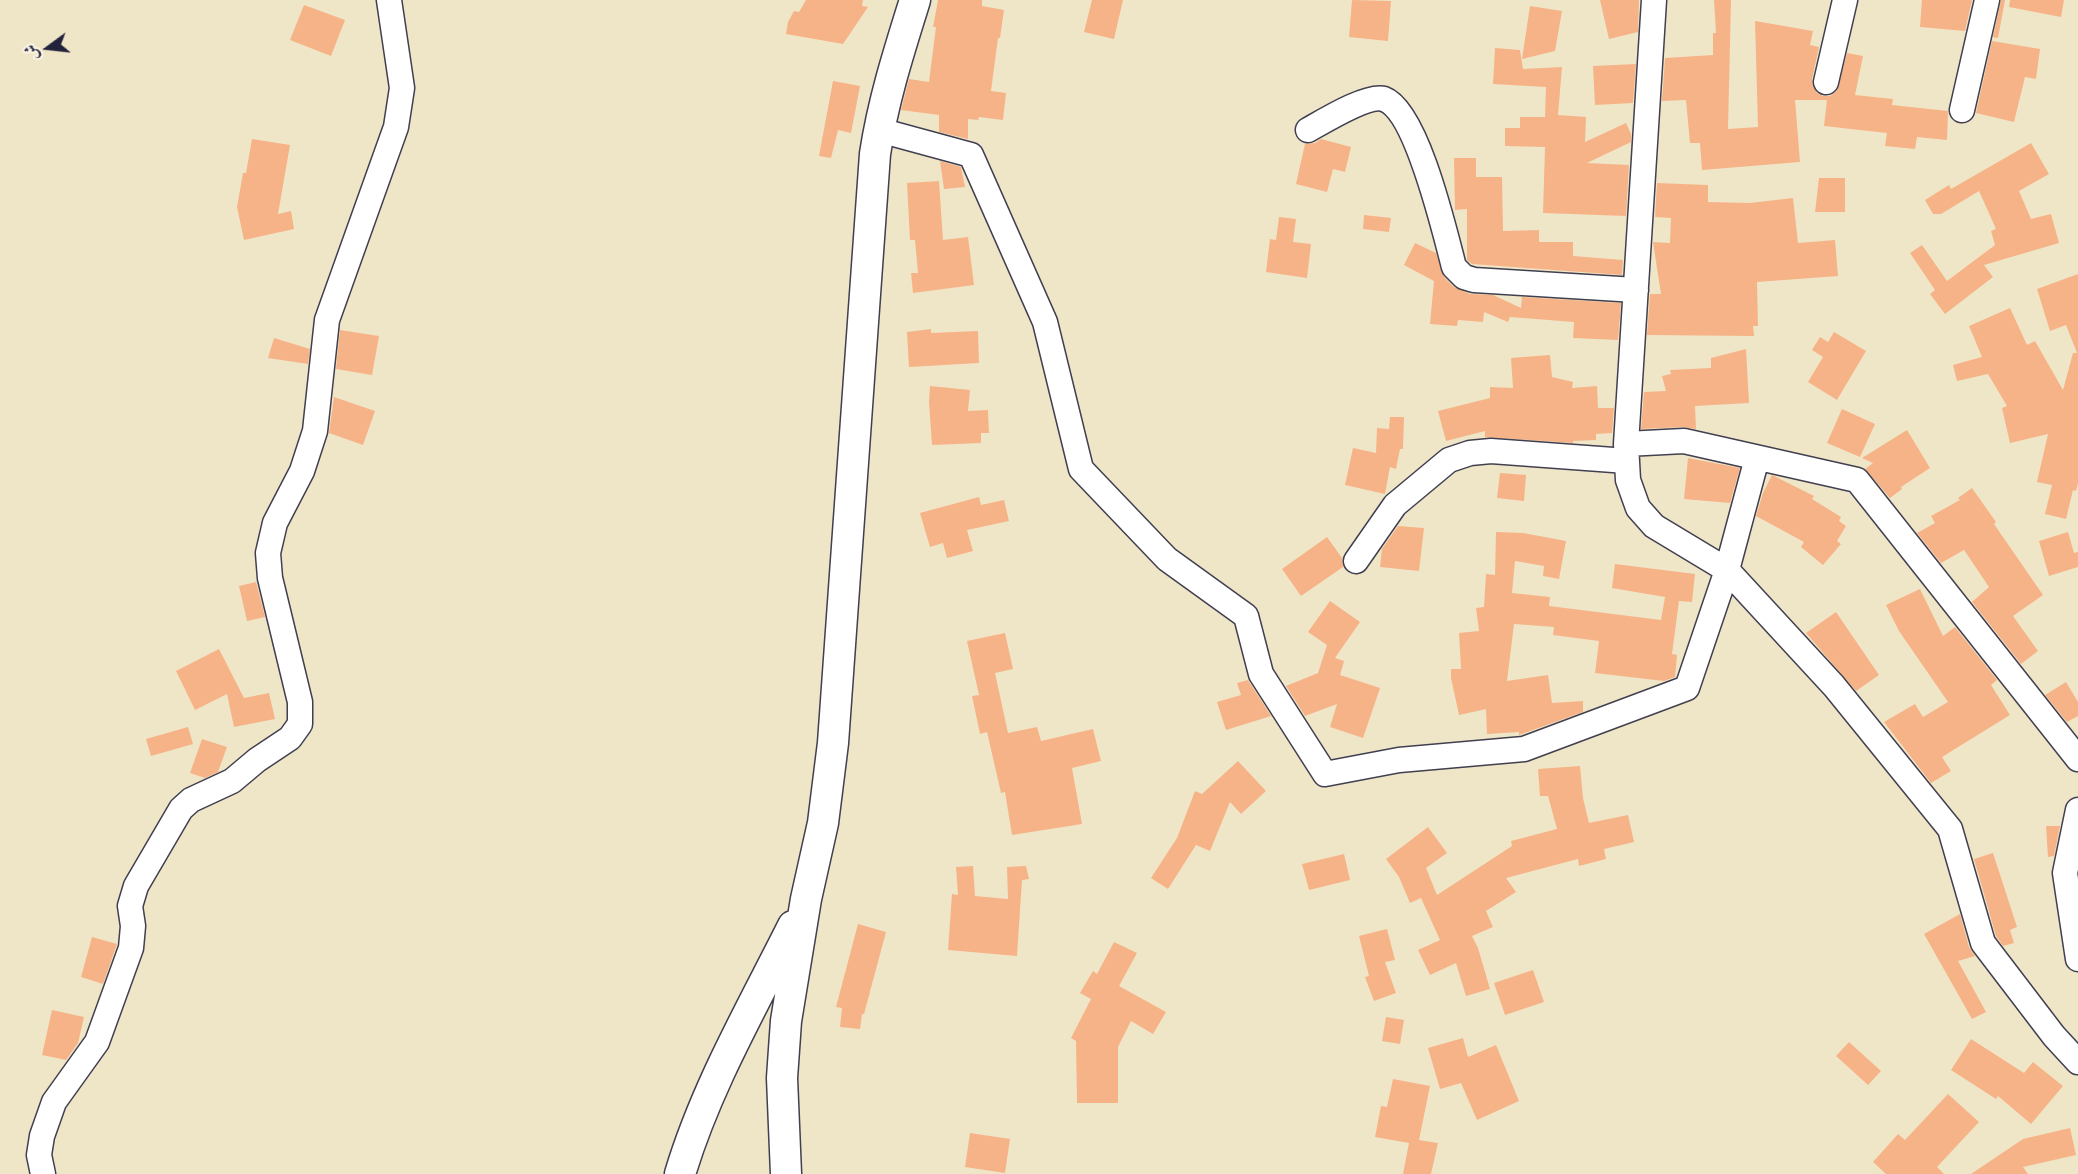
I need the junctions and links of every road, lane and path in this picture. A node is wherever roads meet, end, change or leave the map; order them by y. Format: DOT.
graph roads {
  1 [pos="389,0"];
  2 [pos="915,0"];
  3 [pos="1654,0"];
  4 [pos="1845,0"];
  5 [pos="1987,0"];
  6 [pos="1826,82"];
  7 [pos="1962,110"];
  8 [pos="1308,129"];
  9 [pos="879,130"];
  10 [pos="1636,290"];
  11 [pos="1626,452"];
  12 [pos="1757,458"];
  13 [pos="1356,561"];
  14 [pos="1727,570"];
  15 [pos="2078,759"];
  16 [pos="2078,810"];
  17 [pos="806,899"];
  18 [pos="2078,959"];
  19 [pos="2078,1062"];
  20 [pos="43,1174"];
  21 [pos="680,1174"];
  22 [pos="786,1174"];
  1 -- 20 [label="street"];
  2 -- 9 [label="main road"];
  3 -- 10 [label="street"];
  4 -- 6 [label="street"];
  5 -- 7 [label="street"];
  8 -- 10 [label="street"];
  9 -- 14 [label="street"];
  9 -- 17 [label="main road"];
  10 -- 11 [label="street"];
  11 -- 12 [label="street"];
  11 -- 13 [label="street"];
  11 -- 14 [label="street"];
  12 -- 14 [label="street"];
  12 -- 15 [label="street"];
  14 -- 19 [label="street"];
  16 -- 18 [label="street"];
  17 -- 21 [label="main road"];
  17 -- 22 [label="main road"];
}
